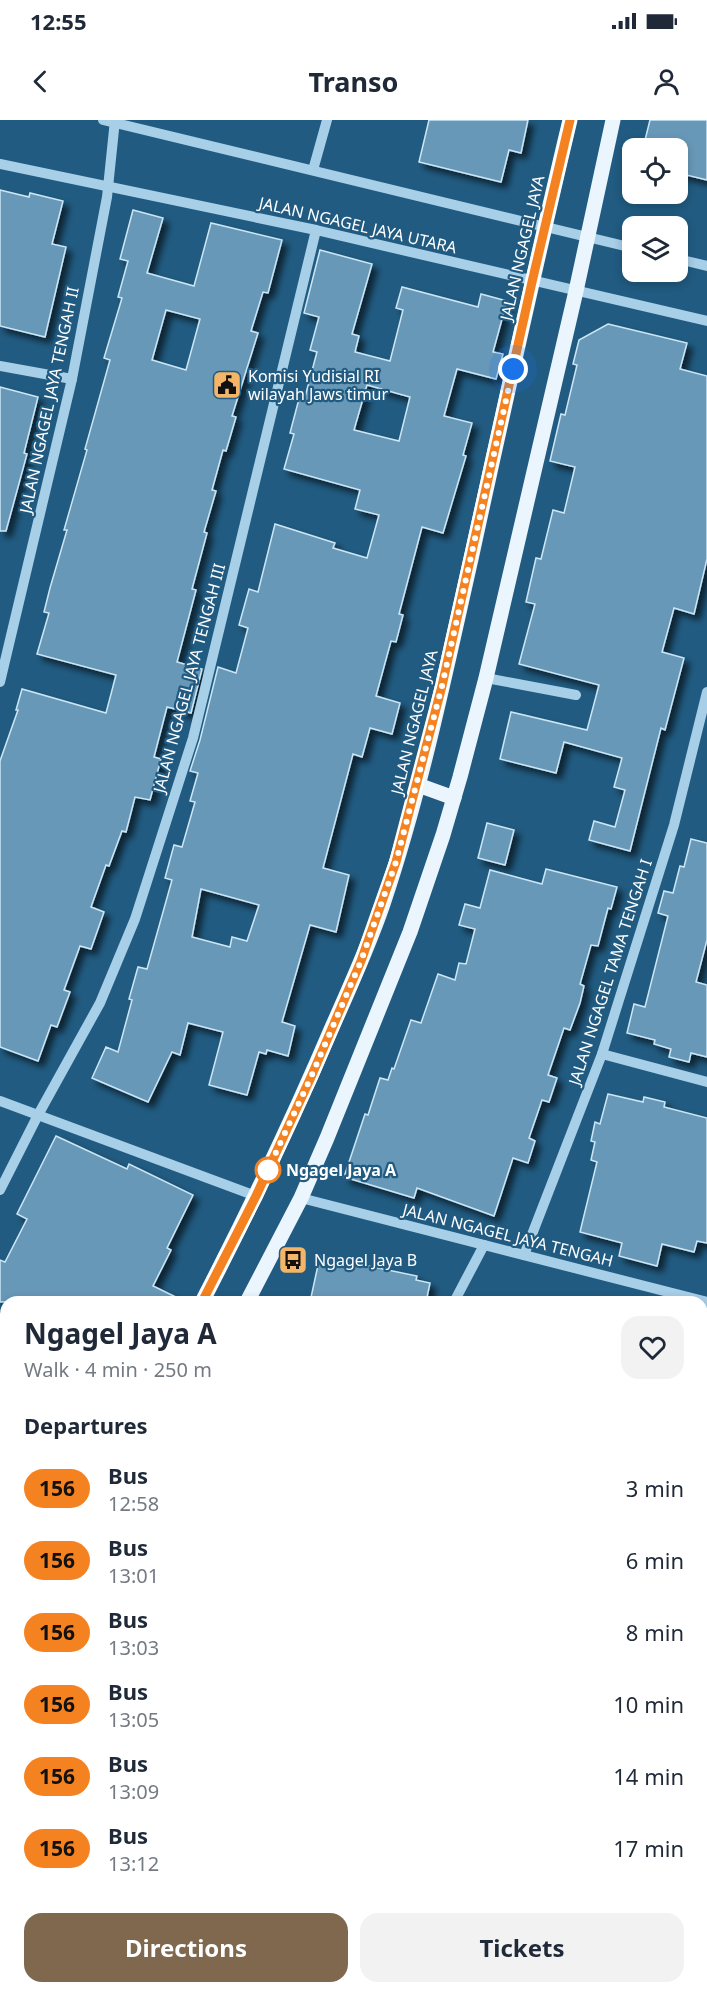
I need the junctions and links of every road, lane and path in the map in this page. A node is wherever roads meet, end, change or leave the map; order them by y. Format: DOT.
graph roads {
  1 [pos="327,120"];
  2 [pos="570,120"];
  3 [pos="613,120"];
  4 [pos="111,121"];
  5 [pos="0,164"];
  6 [pos="313,170"];
  7 [pos="109,185"];
  8 [pos="544,228"];
  9 [pos="316,230"];
  10 [pos="588,237"];
  11 [pos="622,245"];
  12 [pos="688,261"];
  13 [pos="707,266"];
  14 [pos="532,282"];
  15 [pos="576,291"];
  16 [pos="707,321"];
  17 [pos="0,366"];
  18 [pos="72,379"];
  19 [pos="486,678"];
  20 [pos="0,682"];
  21 [pos="707,692"];
  22 [pos="576,695"];
  23 [pos="418,785"];
  24 [pos="454,798"];
  25 [pos="602,1054"];
  26 [pos="707,1082"];
  27 [pos="0,1101"];
  28 [pos="38,1115"];
  29 [pos="0,1190"];
  30 [pos="256,1196"];
  31 [pos="301,1198"];
  32 [pos="484,1245"];
  33 [pos="524,1255"];
  34 [pos="205,1296"];
  35 [pos="250,1296"];
  36 [pos="457,1296"];
  37 [pos="684,1296"];
  1 -- 6 [label="street"];
  2 -- 8 [label="main road, JALAN NGAGEL JAYA"];
  3 -- 10 [label="main road"];
  4 -- 6 [label="street"];
  4 -- 7 [label="street, JALAN NGAGEL JAYA TENGAH II"];
  5 -- 7 [label="street, JALAN NGAGEL JAYA UTARA"];
  6 -- 8 [label="street"];
  7 -- 9 [label="street, JALAN NGAGEL JAYA UTARA"];
  7 -- 18 [label="street, JALAN NGAGEL JAYA TENGAH II"];
  8 -- 10 [label="street"];
  8 -- 14 [label="main road, JALAN NGAGEL JAYA"];
  9 -- 14 [label="street, JALAN NGAGEL JAYA UTARA"];
  9 -- 28 [label="street, JALAN NGAGEL JAYA TENGAH III"];
  10 -- 11 [label="street"];
  10 -- 15 [label="main road"];
  12 -- 13 [label="street"];
  14 -- 15 [label="street, JALAN NGAGEL JAYA UTARA"];
  14 -- 23 [label="main road, JALAN NGAGEL JAYA"];
  15 -- 16 [label="street, JALAN NGAGEL JAYA UTARA"];
  15 -- 19 [label="main road"];
  17 -- 18 [label="street"];
  18 -- 20 [label="street, JALAN NGAGEL JAYA TENGAH II"];
  19 -- 22 [label="street"];
  19 -- 24 [label="main road"];
  21 -- 25 [label="street, JALAN NGAGEL TAMA TENGAH I"];
  23 -- 24 [label="main road"];
  23 -- 30 [label="main road, JALAN NGAGEL JAYA"];
  24 -- 31 [label="main road"];
  25 -- 26 [label="street"];
  25 -- 33 [label="street, JALAN NGAGEL TAMA TENGAH I"];
  27 -- 28 [label="street"];
  28 -- 29 [label="street, JALAN NGAGEL JAYA TENGAH III"];
  28 -- 30 [label="street"];
  30 -- 34 [label="main road, JALAN NGAGEL JAYA"];
  31 -- 32 [label="street, JALAN NGAGEL JAYA TENGAH"];
  31 -- 35 [label="main road"];
  32 -- 33 [label="street, JALAN NGAGEL JAYA TENGAH"];
  32 -- 36 [label="street"];
  33 -- 37 [label="street, JALAN NGAGEL JAYA TENGAH"];
}
